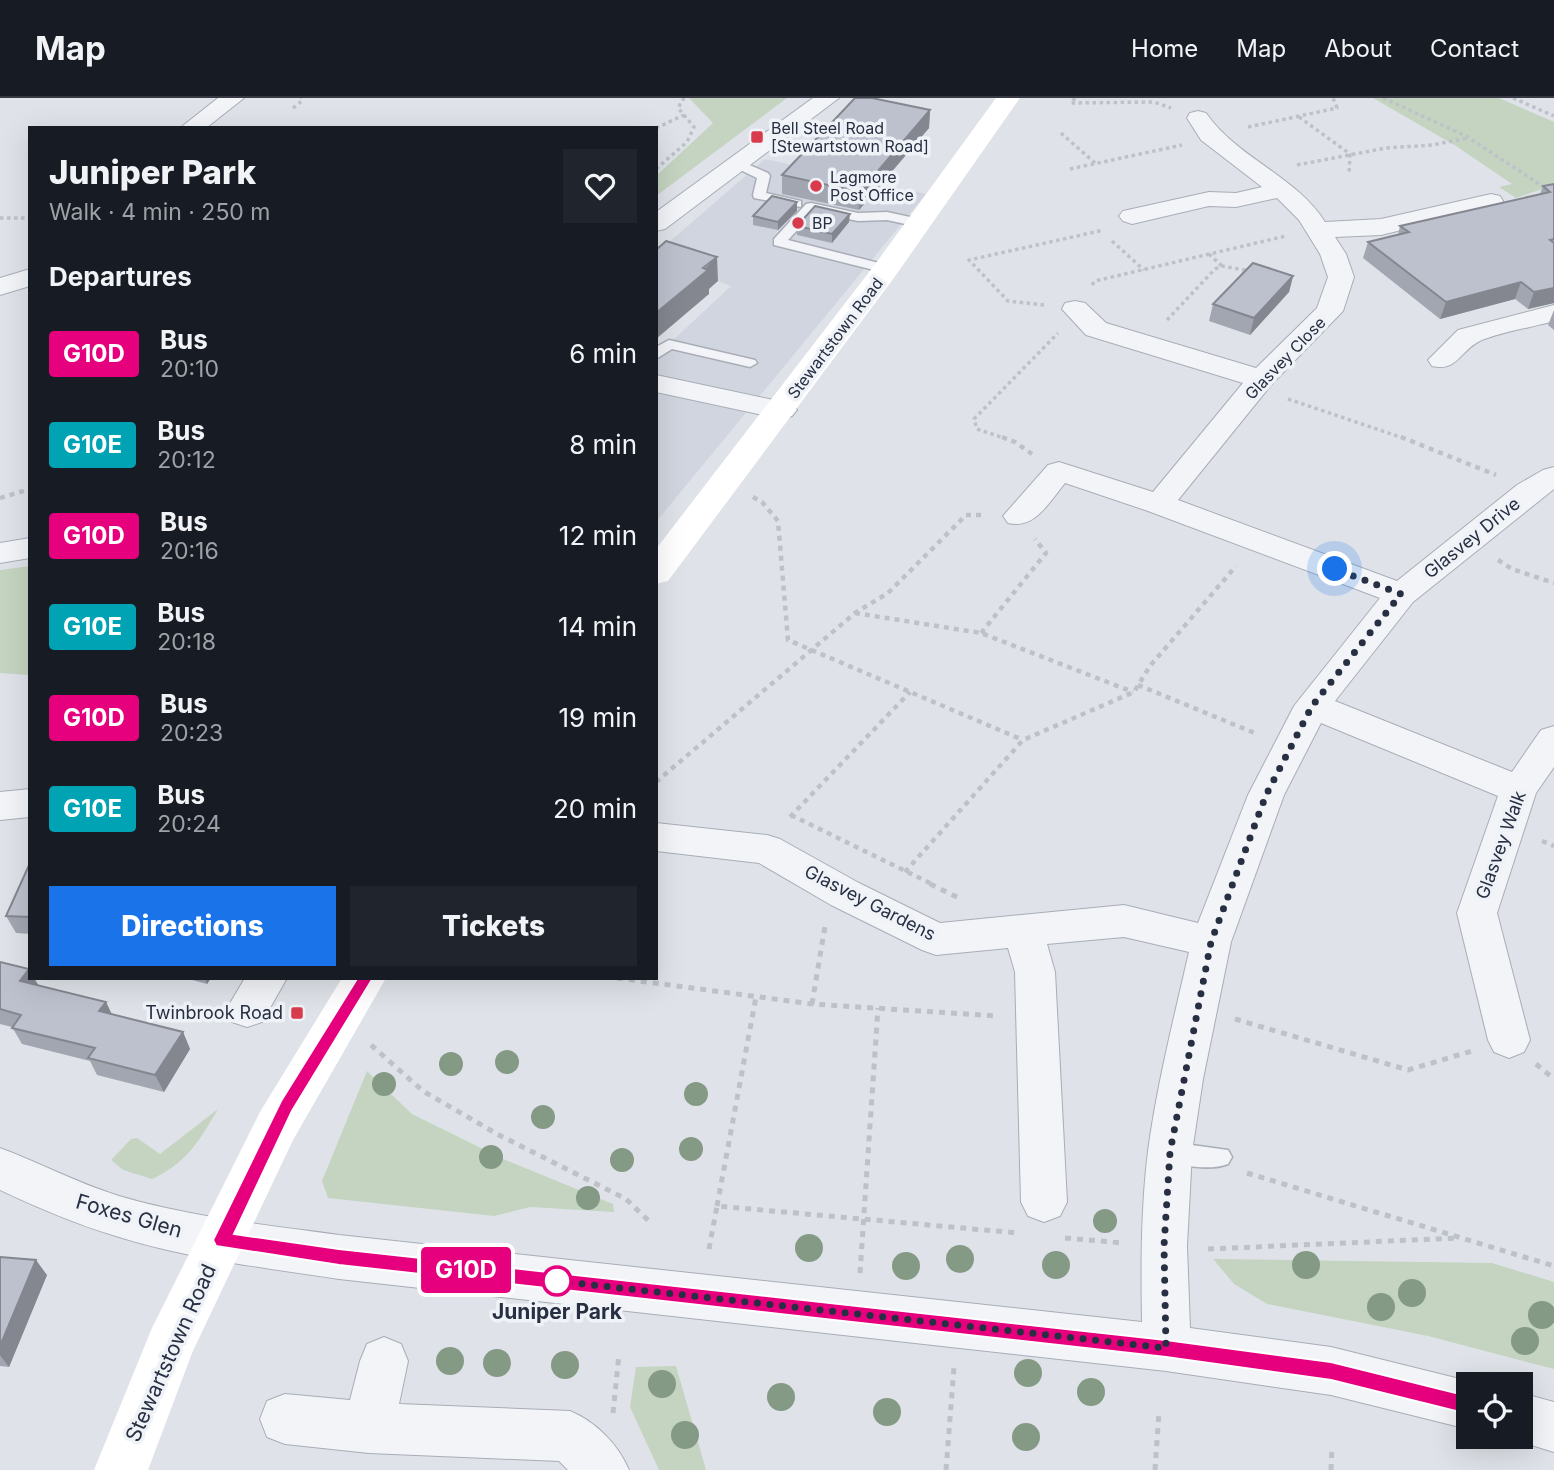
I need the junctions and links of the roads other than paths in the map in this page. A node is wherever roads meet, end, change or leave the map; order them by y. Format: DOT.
graph roads {
  1 [pos="233,98"];
  2 [pos="828,98"];
  3 [pos="999,102"];
  4 [pos="194,126"];
  5 [pos="1207,130"];
  6 [pos="738,164"];
  7 [pos="1282,190"];
  8 [pos="1491,201"];
  9 [pos="811,207"];
  10 [pos="1132,216"];
  11 [pos="658,223"];
  12 [pos="919,223"];
  13 [pos="1321,232"];
  14 [pos="886,269"];
  15 [pos="28,279"];
  16 [pos="0,287"];
  17 [pos="1554,313"];
  18 [pos="1081,315"];
  19 [pos="658,353"];
  20 [pos="1442,360"];
  21 [pos="750,363"];
  22 [pos="658,383"];
  23 [pos="1257,383"];
  24 [pos="782,410"];
  25 [pos="1541,484"];
  26 [pos="1159,504"];
  27 [pos="1019,516"];
  28 [pos="28,548"];
  29 [pos="0,553"];
  30 [pos="658,570"];
  31 [pos="1401,594"];
  32 [pos="1312,706"];
  33 [pos="1554,739"];
  34 [pos="1519,790"];
  35 [pos="28,803"];
  36 [pos="0,806"];
  37 [pos="658,837"];
  38 [pos="1022,929"];
  39 [pos="1211,942"];
  40 [pos="364,980"];
  41 [pos="1509,1040"];
  42 [pos="1170,1152"];
  43 [pos="1220,1157"];
  44 [pos="0,1168"];
  45 [pos="1044,1202"];
  46 [pos="222,1240"];
  47 [pos="1166,1348"];
  48 [pos="384,1360"];
  49 [pos="1456,1402"];
  50 [pos="285,1419"];
  51 [pos="1533,1421"];
  52 [pos="1554,1427"];
  53 [pos="369,1428"];
  54 [pos="121,1470"];
  55 [pos="604,1470"];
  1 -- 4 [label="street"];
  2 -- 6 [label="street"];
  3 -- 12 [label="main road, Stewartstown Road"];
  5 -- 7 [label="street, Glasvey Close"];
  6 -- 9 [label="lane"];
  6 -- 11 [label="street"];
  7 -- 10 [label="street"];
  7 -- 13 [label="street, Glasvey Close"];
  8 -- 13 [label="street"];
  9 -- 12 [label="lane"];
  9 -- 14 [label="lane"];
  12 -- 14 [label="main road, Stewartstown Road"];
  13 -- 23 [label="street, Glasvey Close"];
  14 -- 24 [label="main road, Stewartstown Road"];
  15 -- 16 [label="street"];
  17 -- 20 [label="street"];
  18 -- 23 [label="street"];
  19 -- 21 [label="lane"];
  22 -- 24 [label="street"];
  23 -- 26 [label="street, Glasvey Close"];
  24 -- 30 [label="main road, Stewartstown Road"];
  25 -- 31 [label="street, Glasvey Drive"];
  26 -- 27 [label="street"];
  26 -- 31 [label="street"];
  28 -- 29 [label="street"];
  31 -- 32 [label="street, Glasvey Drive"];
  32 -- 34 [label="street"];
  32 -- 39 [label="street, Glasvey Drive"];
  33 -- 34 [label="street, Glasvey Walk"];
  34 -- 41 [label="street, Glasvey Walk"];
  35 -- 36 [label="street"];
  37 -- 38 [label="street, Glasvey Gardens"];
  38 -- 39 [label="street, Glasvey Gardens"];
  38 -- 45 [label="street"];
  39 -- 42 [label="street, Glasvey Drive"];
  40 -- 46 [label="main road, Stewartstown Road"];
  42 -- 43 [label="lane"];
  42 -- 47 [label="street, Glasvey Drive"];
  44 -- 46 [label="street, Foxes Glen"];
  46 -- 47 [label="street"];
  46 -- 54 [label="main road, Stewartstown Road"];
  47 -- 49 [label="street"];
  48 -- 53 [label="street"];
  50 -- 53 [label="street"];
  51 -- 52 [label="street"];
  53 -- 55 [label="street"];
}
